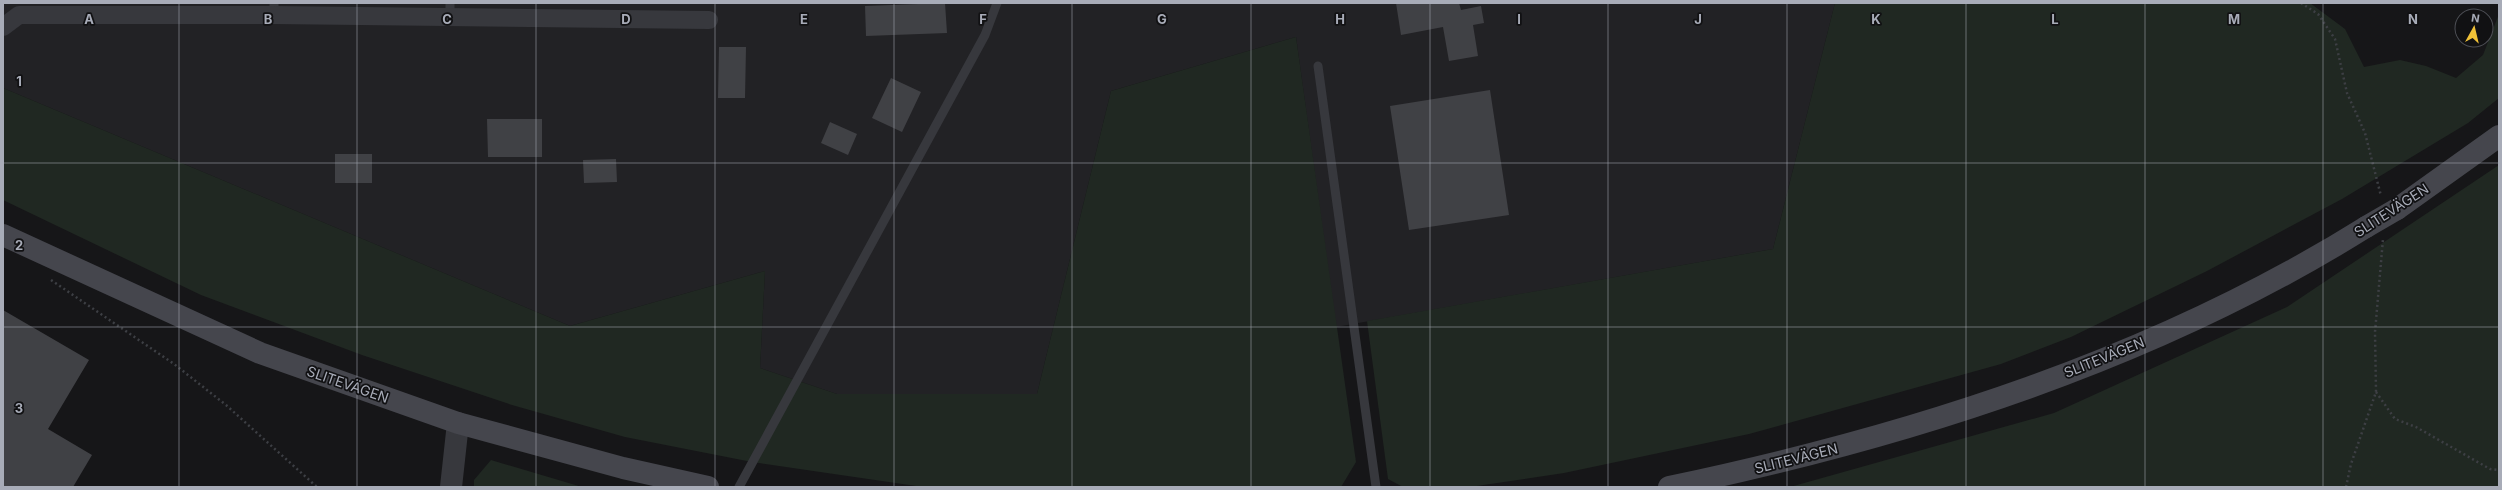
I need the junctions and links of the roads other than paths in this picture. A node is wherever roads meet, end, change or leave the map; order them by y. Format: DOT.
graph roads {
  1 [pos="997,3"];
  2 [pos="274,9"];
  3 [pos="450,10"];
  4 [pos="709,20"];
  5 [pos="3,27"];
  6 [pos="1318,66"];
  7 [pos="2499,136"];
  8 [pos="3,235"];
  9 [pos="458,423"];
  10 [pos="451,487"];
  11 [pos="708,487"];
  12 [pos="739,487"];
  13 [pos="1376,487"];
  14 [pos="1669,487"];
  1 -- 12 [label="lane"];
  2 -- 3 [label="street"];
  2 -- 5 [label="street"];
  3 -- 4 [label="street"];
  6 -- 13 [label="lane"];
  7 -- 14 [label="main road, SLITEVÄGEN, bridge"];
  8 -- 9 [label="main road, SLITEVÄGEN"];
  9 -- 10 [label="street"];
  9 -- 11 [label="main road, SLITEVÄGEN"];
}
